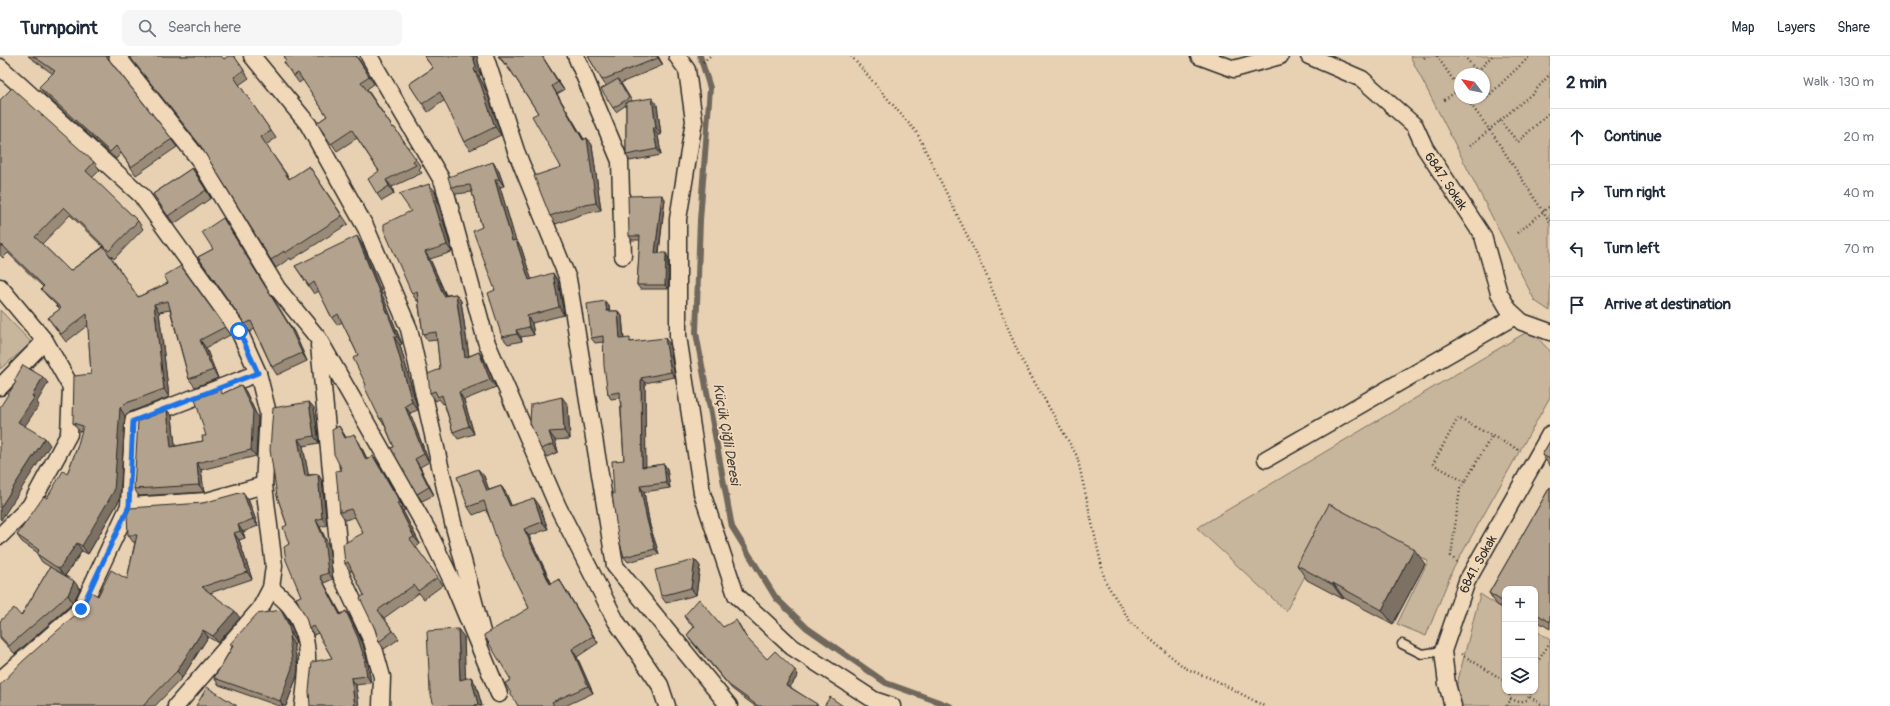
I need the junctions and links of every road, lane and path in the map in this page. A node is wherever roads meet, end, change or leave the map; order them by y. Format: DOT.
graph roads {
  1 [pos="117,56"];
  2 [pos="252,56"];
  3 [pos="369,56"];
  4 [pos="485,56"];
  5 [pos="576,56"];
  6 [pos="677,56"];
  7 [pos="851,56"];
  8 [pos="1199,56"];
  9 [pos="1280,56"];
  10 [pos="1309,56"];
  11 [pos="1437,56"];
  12 [pos="1464,56"];
  13 [pos="1492,56"];
  14 [pos="1530,56"];
  15 [pos="0,67"];
  16 [pos="1472,68"];
  17 [pos="1481,68"];
  18 [pos="1550,74"];
  19 [pos="1454,81"];
  20 [pos="1454,94"];
  21 [pos="1490,94"];
  22 [pos="1444,100"];
  23 [pos="1470,104"];
  24 [pos="1550,112"];
  25 [pos="1500,121"];
  26 [pos="1490,130"];
  27 [pos="1470,146"];
  28 [pos="1550,206"];
  29 [pos="1543,212"];
  30 [pos="1550,222"];
  31 [pos="1517,233"];
  32 [pos="623,256"];
  33 [pos="0,288"];
  34 [pos="1515,316"];
  35 [pos="1550,332"];
  36 [pos="318,338"];
  37 [pos="45,341"];
  38 [pos="258,373"];
  39 [pos="0,387"];
  40 [pos="1550,434"];
  41 [pos="1491,437"];
  42 [pos="1266,459"];
  43 [pos="1535,460"];
  44 [pos="1465,482"];
  45 [pos="264,485"];
  46 [pos="129,506"];
  47 [pos="0,536"];
  48 [pos="1473,571"];
  49 [pos="271,588"];
  50 [pos="1550,642"];
  51 [pos="1402,644"];
  52 [pos="1444,648"];
  53 [pos="1538,661"];
  54 [pos="1502,679"];
  55 [pos="0,680"];
  56 [pos="1509,694"];
  57 [pos="1531,694"];
  58 [pos="1530,697"];
  59 [pos="1511,699"];
  60 [pos="501,700"];
  61 [pos="176,706"];
  62 [pos="303,706"];
  63 [pos="381,706"];
  64 [pos="667,706"];
  65 [pos="729,706"];
  66 [pos="892,706"];
  67 [pos="1264,706"];
  68 [pos="1453,706"];
  69 [pos="1507,706"];
  70 [pos="1544,706"];
  1 -- 36 [label="street"];
  2 -- 60 [label="street"];
  3 -- 64 [label="street"];
  4 -- 65 [label="street"];
  5 -- 32 [label="street"];
  6 -- 66 [label="street"];
  7 -- 67 [label="path"];
  8 -- 9 [label="street"];
  10 -- 34 [label="street, 6847. Sokak"];
  11 -- 19 [label="path"];
  12 -- 16 [label="path"];
  13 -- 17 [label="path"];
  14 -- 21 [label="path"];
  15 -- 38 [label="street"];
  18 -- 25 [label="path"];
  20 -- 22 [label="path"];
  23 -- 26 [label="path"];
  24 -- 25 [label="path"];
  25 -- 26 [label="path"];
  26 -- 27 [label="path"];
  26 -- 29 [label="path"];
  28 -- 29 [label="path"];
  29 -- 30 [label="path"];
  29 -- 31 [label="path"];
  33 -- 37 [label="street"];
  34 -- 35 [label="street, 6847. Sokak"];
  34 -- 42 [label="street"];
  36 -- 60 [label="street"];
  36 -- 63 [label="street"];
  37 -- 39 [label="street"];
  37 -- 47 [label="street"];
  38 -- 45 [label="street"];
  38 -- 46 [label="street"];
  40 -- 43 [label="street, 6841. Sokak"];
  41 -- 43 [label="path"];
  41 -- 44 [label="path"];
  41 -- 44 [label="path"];
  43 -- 48 [label="street, 6841. Sokak"];
  44 -- 48 [label="path"];
  45 -- 46 [label="street"];
  45 -- 49 [label="street"];
  46 -- 55 [label="street"];
  48 -- 52 [label="street, 6841. Sokak"];
  49 -- 61 [label="street"];
  49 -- 62 [label="street"];
  50 -- 53 [label="path"];
  51 -- 52 [label="lane"];
  52 -- 54 [label="path"];
  52 -- 68 [label="street, 6841. Sokak"];
  56 -- 59 [label="path"];
  57 -- 58 [label="path"];
  58 -- 59 [label="path"];
  58 -- 70 [label="path"];
  59 -- 69 [label="path"];
}
